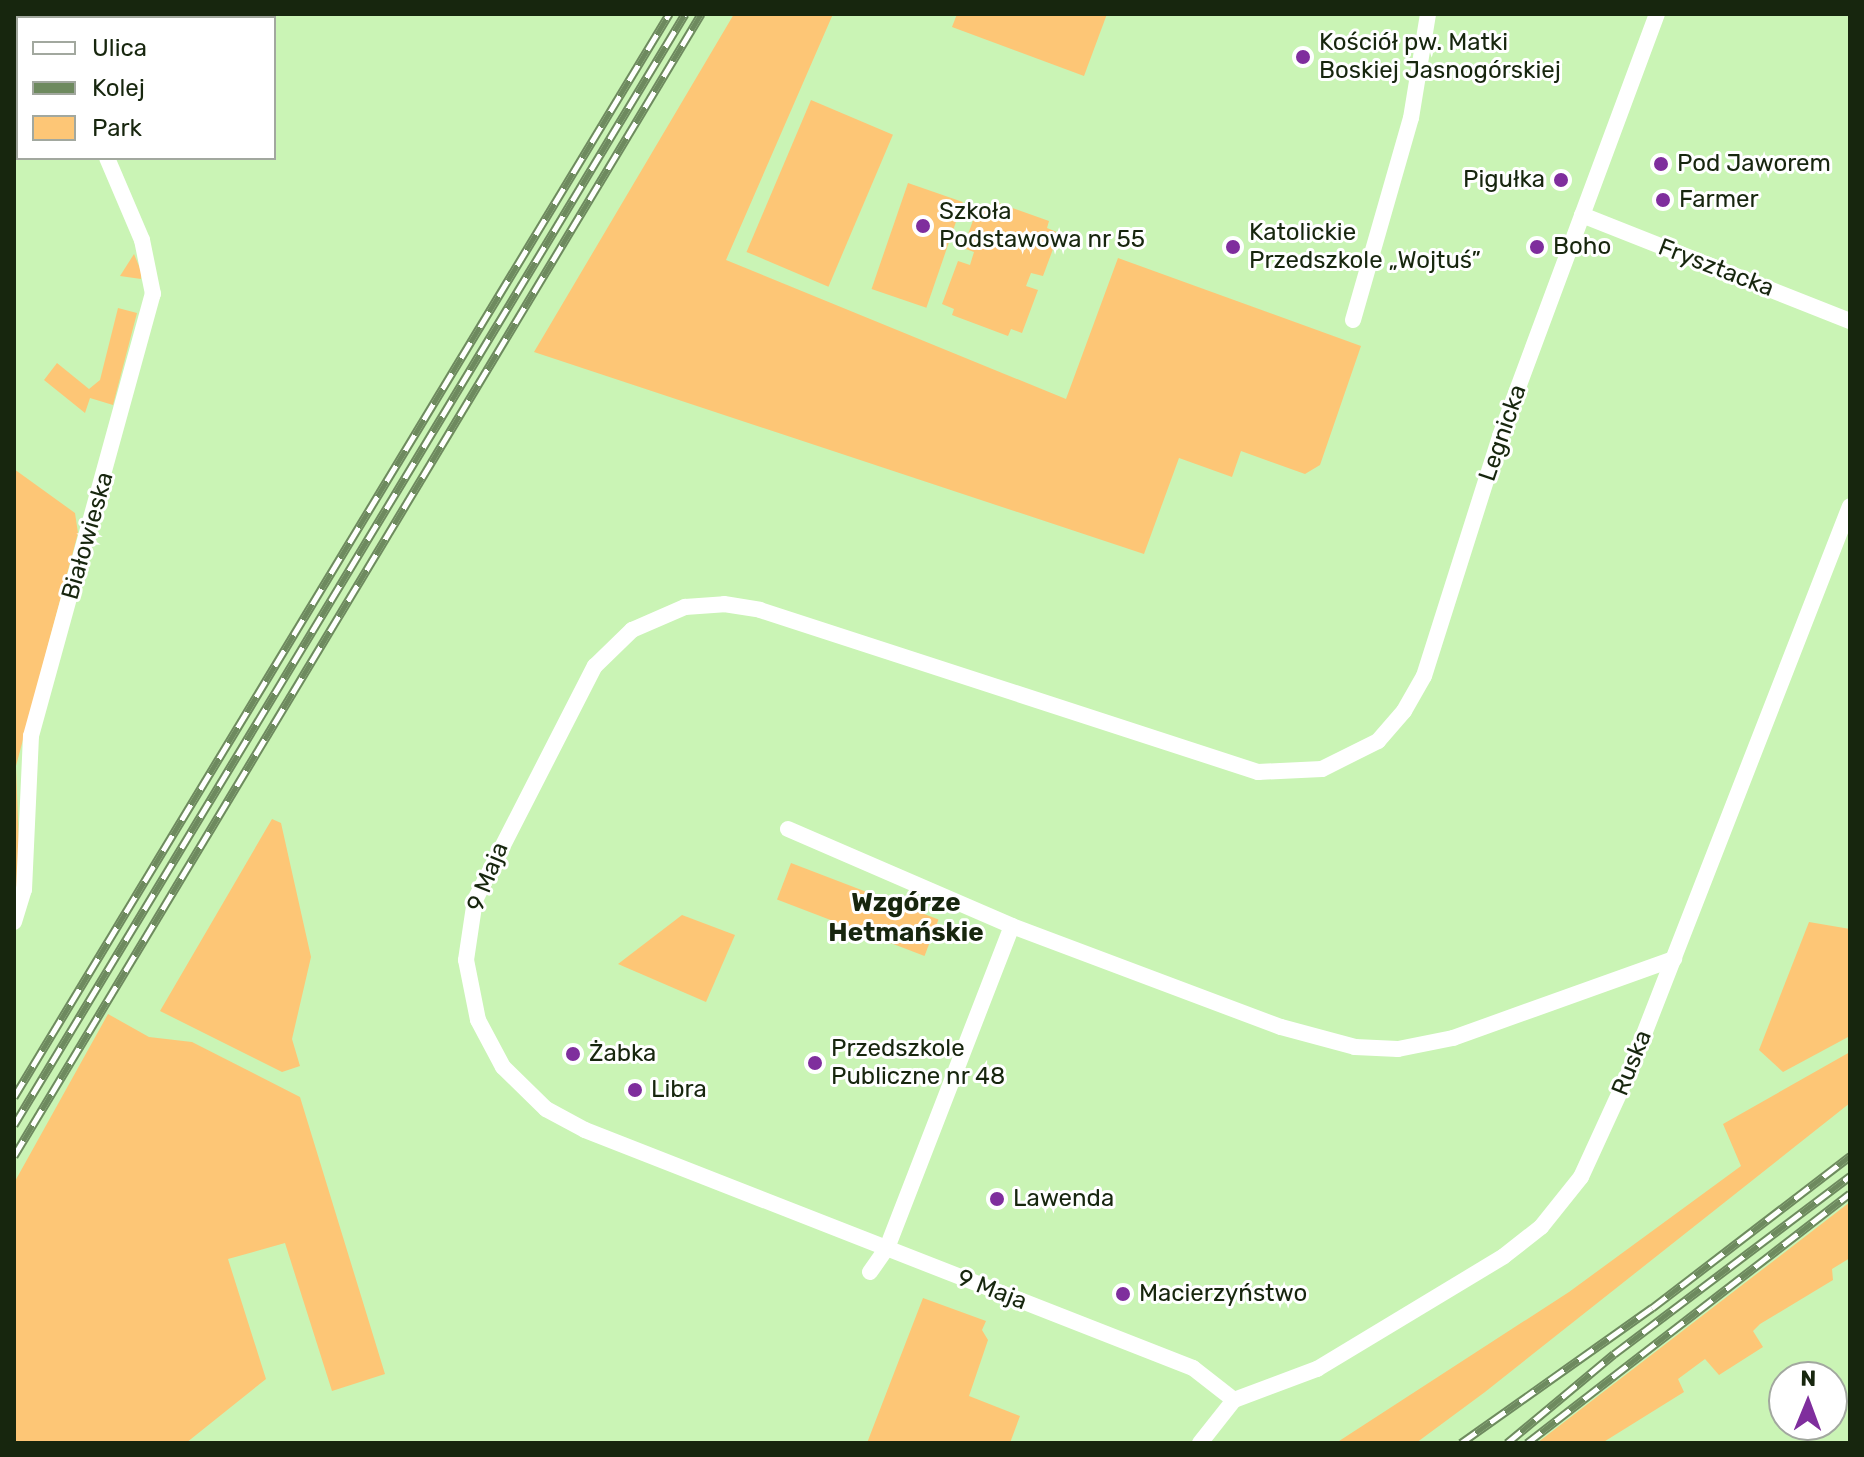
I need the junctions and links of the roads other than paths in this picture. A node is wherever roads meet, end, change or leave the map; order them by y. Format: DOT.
graph roads {
  1 [pos="1428,14"];
  2 [pos="1657,14"];
  3 [pos="108,160"];
  4 [pos="1582,215"];
  5 [pos="1353,320"];
  6 [pos="1850,321"];
  7 [pos="1850,506"];
  8 [pos="1275,774"];
  9 [pos="788,829"];
  10 [pos="14,922"];
  11 [pos="1012,926"];
  12 [pos="1674,959"];
  13 [pos="887,1248"];
  14 [pos="870,1272"];
  15 [pos="1234,1400"];
  16 [pos="1200,1443"];
  1 -- 5 [label="street"];
  2 -- 4 [label="street, Legnicka"];
  3 -- 10 [label="street, Białowieska"];
  4 -- 6 [label="street, Frysztacka"];
  4 -- 8 [label="street, Legnicka"];
  7 -- 12 [label="street, Ruska"];
  8 -- 13 [label="street, 9 Maja"];
  9 -- 11 [label="street"];
  11 -- 12 [label="street"];
  11 -- 13 [label="street"];
  12 -- 15 [label="street, Ruska"];
  13 -- 14 [label="street"];
  13 -- 15 [label="street, 9 Maja"];
  15 -- 16 [label="street"];
}
